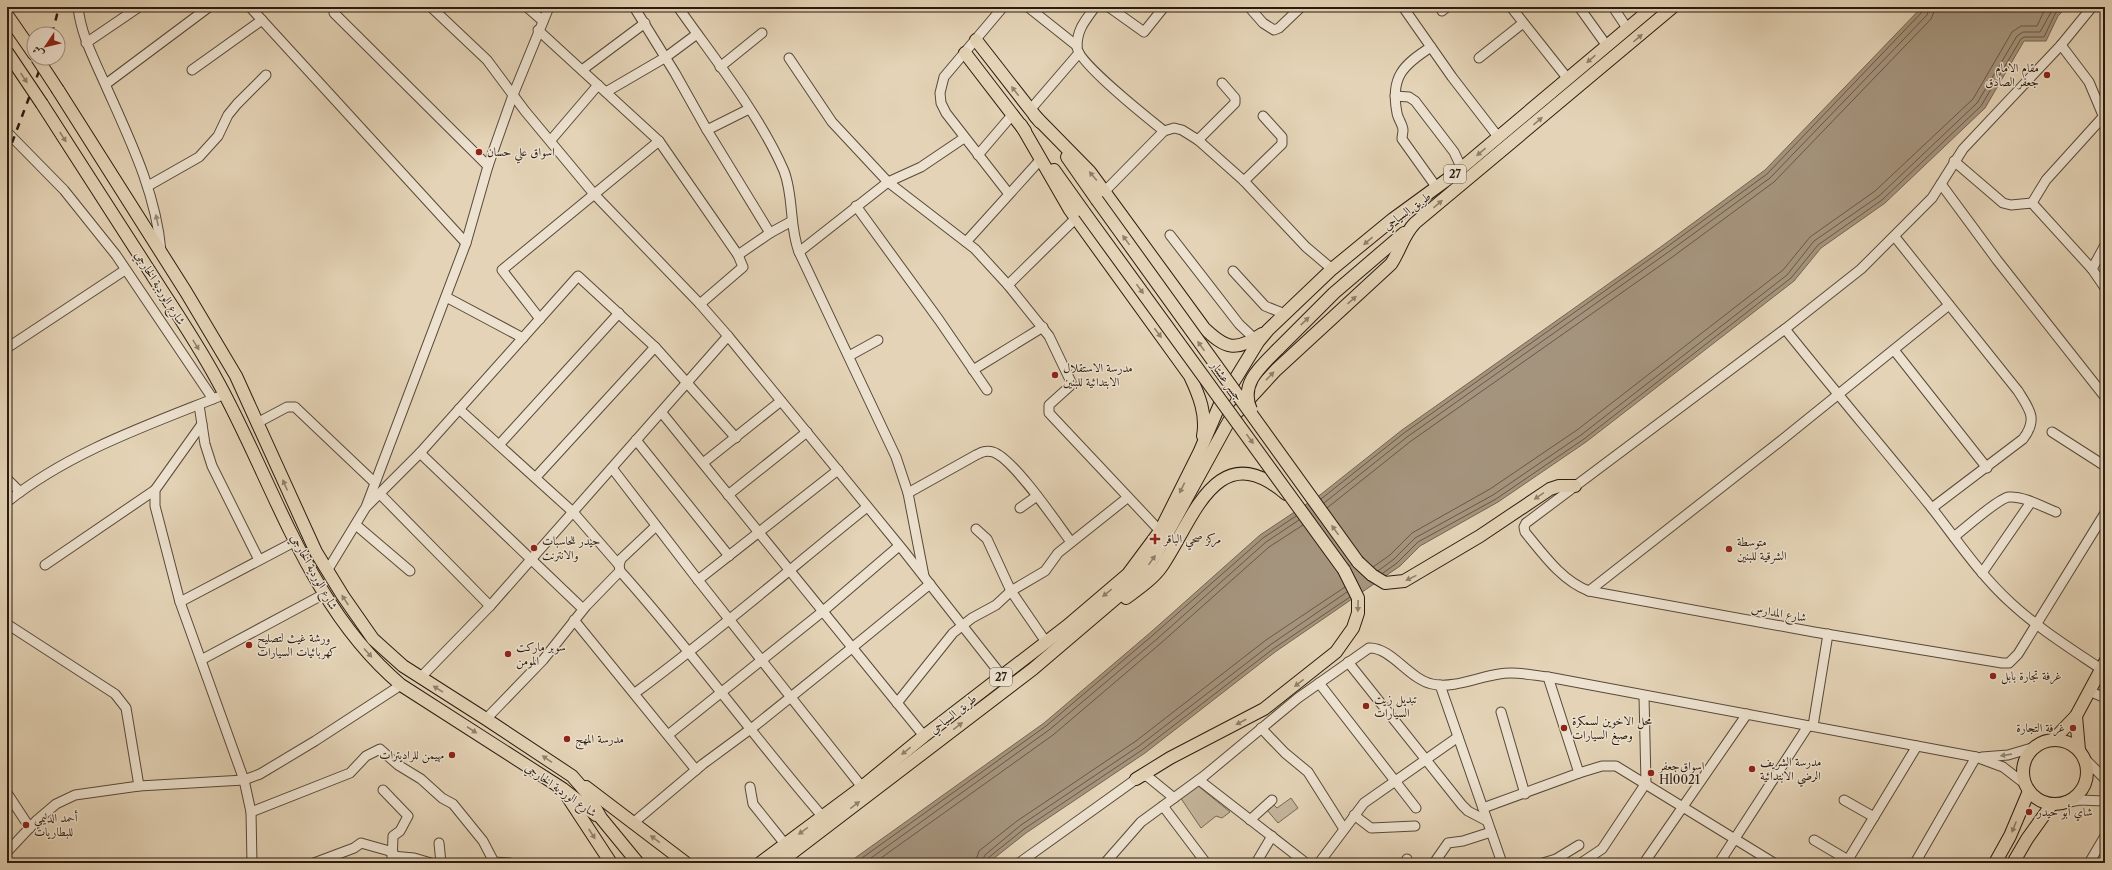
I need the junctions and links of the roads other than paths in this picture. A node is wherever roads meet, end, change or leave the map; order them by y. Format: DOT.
graph roads {
  1 [pos="78,7"];
  2 [pos="139,7"];
  3 [pos="209,7"];
  4 [pos="250,7"];
  5 [pos="431,7"];
  6 [pos="528,7"];
  7 [pos="549,7"];
  8 [pos="634,7"];
  9 [pos="678,7"];
  10 [pos="1003,7"];
  11 [pos="1028,7"];
  12 [pos="1095,7"];
  13 [pos="1109,7"];
  14 [pos="1164,7"];
  15 [pos="1249,7"];
  16 [pos="1301,7"];
  17 [pos="1403,7"];
  18 [pos="1511,7"];
  19 [pos="1579,7"];
  20 [pos="1613,7"];
  21 [pos="1653,7"];
  22 [pos="1673,7"];
  23 [pos="2092,7"];
  24 [pos="334,13"];
  25 [pos="11,20"];
  26 [pos="262,20"];
  27 [pos="543,21"];
  28 [pos="645,23"];
  29 [pos="1523,23"];
  30 [pos="1627,28"];
  31 [pos="538,30"];
  32 [pos="697,34"];
  33 [pos="762,34"];
  34 [pos="976,40"];
  35 [pos="26,42"];
  36 [pos="86,43"];
  37 [pos="2061,45"];
  38 [pos="1606,46"];
  39 [pos="1431,47"];
  40 [pos="1078,50"];
  41 [pos="7,52"];
  42 [pos="965,53"];
  43 [pos="666,57"];
  44 [pos="789,58"];
  45 [pos="1479,58"];
  46 [pos="42,66"];
  47 [pos="720,67"];
  48 [pos="192,70"];
  49 [pos="582,70"];
  50 [pos="266,75"];
  51 [pos="1568,79"];
  52 [pos="1222,83"];
  53 [pos="106,84"];
  54 [pos="598,84"];
  55 [pos="606,92"];
  56 [pos="513,95"];
  57 [pos="1395,96"];
  58 [pos="749,109"];
  59 [pos="1032,113"];
  60 [pos="1013,114"];
  61 [pos="1264,116"];
  62 [pos="2104,118"];
  63 [pos="1021,125"];
  64 [pos="707,130"];
  65 [pos="1164,131"];
  66 [pos="7,132"];
  67 [pos="964,138"];
  68 [pos="1499,138"];
  69 [pos="551,140"];
  70 [pos="1198,140"];
  71 [pos="659,141"];
  72 [pos="978,155"];
  73 [pos="1041,159"];
  74 [pos="1954,161"];
  75 [pos="488,166"];
  76 [pos="1462,168"];
  77 [pos="1244,181"];
  78 [pos="888,182"];
  79 [pos="1941,184"];
  80 [pos="148,186"];
  81 [pos="1437,188"];
  82 [pos="1105,190"];
  83 [pos="594,194"];
  84 [pos="1009,194"];
  85 [pos="2032,203"];
  86 [pos="856,206"];
  87 [pos="1080,215"];
  88 [pos="792,221"];
  89 [pos="1415,223"];
  90 [pos="770,233"];
  91 [pos="1170,235"];
  92 [pos="1895,236"];
  93 [pos="966,242"];
  94 [pos="466,243"];
  95 [pos="2105,245"];
  96 [pos="799,252"];
  97 [pos="161,254"];
  98 [pos="738,255"];
  99 [pos="1332,269"];
  100 [pos="2092,269"];
  101 [pos="126,270"];
  102 [pos="1233,271"];
  103 [pos="1008,285"];
  104 [pos="2105,288"];
  105 [pos="446,297"];
  106 [pos="700,304"];
  107 [pos="1949,305"];
  108 [pos="619,313"];
  109 [pos="1285,314"];
  110 [pos="540,319"];
  111 [pos="1043,327"];
  112 [pos="1785,329"];
  113 [pos="728,336"];
  114 [pos="523,338"];
  115 [pos="878,340"];
  116 [pos="1256,341"];
  117 [pos="655,347"];
  118 [pos="7,348"];
  119 [pos="1894,350"];
  120 [pos="849,356"];
  121 [pos="972,370"];
  122 [pos="236,376"];
  123 [pos="218,380"];
  124 [pos="688,382"];
  125 [pos="986,390"];
  126 [pos="225,395"];
  127 [pos="1838,396"];
  128 [pos="2105,396"];
  129 [pos="213,400"];
  130 [pos="781,401"];
  131 [pos="199,405"];
  132 [pos="459,408"];
  133 [pos="662,413"];
  134 [pos="236,418"];
  135 [pos="255,419"];
  136 [pos="202,424"];
  137 [pos="1260,427"];
  138 [pos="806,432"];
  139 [pos="2052,432"];
  140 [pos="736,438"];
  141 [pos="636,440"];
  142 [pos="499,445"];
  143 [pos="420,453"];
  144 [pos="1199,453"];
  145 [pos="703,463"];
  146 [pos="2105,466"];
  147 [pos="612,468"];
  148 [pos="1987,468"];
  149 [pos="838,470"];
  150 [pos="536,477"];
  151 [pos="7,479"];
  152 [pos="374,482"];
  153 [pos="1575,486"];
  154 [pos="155,490"];
  155 [pos="20,492"];
  156 [pos="908,493"];
  157 [pos="380,494"];
  158 [pos="728,495"];
  159 [pos="1036,496"];
  160 [pos="1127,498"];
  161 [pos="7,502"];
  162 [pos="2031,502"];
  163 [pos="366,507"];
  164 [pos="867,507"];
  165 [pos="1300,507"];
  166 [pos="1020,508"];
  167 [pos="1932,508"];
  168 [pos="573,512"];
  169 [pos="2056,512"];
  170 [pos="2105,513"];
  171 [pos="356,525"];
  172 [pos="656,526"];
  173 [pos="976,529"];
  174 [pos="1160,531"];
  175 [pos="759,533"];
  176 [pos="1954,537"];
  177 [pos="296,540"];
  178 [pos="1071,542"];
  179 [pos="899,546"];
  180 [pos="728,556"];
  181 [pos="532,559"];
  182 [pos="259,560"];
  183 [pos="45,565"];
  184 [pos="620,568"];
  185 [pos="788,570"];
  186 [pos="327,571"];
  187 [pos="410,571"];
  188 [pos="1982,573"];
  189 [pos="698,580"];
  190 [pos="927,580"];
  191 [pos="1589,591"];
  192 [pos="1011,592"];
  193 [pos="324,594"];
  194 [pos="180,602"];
  195 [pos="490,606"];
  196 [pos="583,609"];
  197 [pos="822,612"];
  198 [pos="729,618"];
  199 [pos="574,620"];
  200 [pos="7,624"];
  201 [pos="2035,624"];
  202 [pos="962,625"];
  203 [pos="1828,634"];
  204 [pos="1046,642"];
  205 [pos="854,648"];
  206 [pos="689,653"];
  207 [pos="201,660"];
  208 [pos="762,661"];
  209 [pos="1348,662"];
  210 [pos="2103,666"];
  211 [pos="1032,669"];
  212 [pos="1002,676"];
  213 [pos="1548,677"];
  214 [pos="420,678"];
  215 [pos="1319,682"];
  216 [pos="401,684"];
  217 [pos="1440,685"];
  218 [pos="1010,686"];
  219 [pos="2089,691"];
  220 [pos="635,693"];
  221 [pos="722,693"];
  222 [pos="1644,696"];
  223 [pos="792,697"];
  224 [pos="2105,698"];
  225 [pos="897,703"];
  226 [pos="1501,712"];
  227 [pos="1747,714"];
  228 [pos="2076,716"];
  229 [pos="486,719"];
  230 [pos="1810,726"];
  231 [pos="1261,728"];
  232 [pos="750,729"];
  233 [pos="668,735"];
  234 [pos="924,736"];
  235 [pos="1458,737"];
  236 [pos="2053,740"];
  237 [pos="1917,746"];
  238 [pos="2035,747"];
  239 [pos="2081,754"];
  240 [pos="1976,757"];
  241 [pos="1425,760"];
  242 [pos="561,769"];
  243 [pos="696,770"];
  244 [pos="1579,773"];
  245 [pos="572,776"];
  246 [pos="2105,778"];
  247 [pos="1136,779"];
  248 [pos="244,780"];
  249 [pos="1199,780"];
  250 [pos="1396,781"];
  251 [pos="551,782"];
  252 [pos="1646,784"];
  253 [pos="139,786"];
  254 [pos="750,787"];
  255 [pos="862,787"];
  256 [pos="2027,787"];
  257 [pos="563,789"];
  258 [pos="382,790"];
  259 [pos="7,792"];
  260 [pos="1525,794"];
  261 [pos="1174,798"];
  262 [pos="1272,800"];
  263 [pos="1844,800"];
  264 [pos="2105,801"];
  265 [pos="2065,803"];
  266 [pos="2052,804"];
  267 [pos="1163,806"];
  268 [pos="1683,806"];
  269 [pos="1416,808"];
  270 [pos="1483,808"];
  271 [pos="251,812"];
  272 [pos="1354,815"];
  273 [pos="822,816"];
  274 [pos="1874,817"];
  275 [pos="601,818"];
  276 [pos="1250,820"];
  277 [pos="1487,821"];
  278 [pos="633,823"];
  279 [pos="1415,826"];
  280 [pos="30,828"];
  281 [pos="1344,829"];
  282 [pos="1491,832"];
  283 [pos="1272,836"];
  284 [pos="2105,836"];
  285 [pos="1736,838"];
  286 [pos="1814,840"];
  287 [pos="439,843"];
  288 [pos="785,844"];
  289 [pos="1579,845"];
  290 [pos="7,852"];
  291 [pos="392,857"];
  292 [pos="1847,862"];
  293 [pos="252,863"];
  294 [pos="314,863"];
  295 [pos="431,863"];
  296 [pos="441,863"];
  297 [pos="510,863"];
  298 [pos="611,863"];
  299 [pos="638,863"];
  300 [pos="686,863"];
  301 [pos="760,863"];
  302 [pos="779,863"];
  303 [pos="1019,863"];
  304 [pos="1105,863"];
  305 [pos="1206,863"];
  306 [pos="1256,863"];
  307 [pos="1306,863"];
  308 [pos="1319,863"];
  309 [pos="1434,863"];
  310 [pos="1502,863"];
  311 [pos="1543,863"];
  312 [pos="1580,863"];
  313 [pos="1644,863"];
  314 [pos="1719,863"];
  315 [pos="1774,863"];
  316 [pos="1915,863"];
  317 [pos="1995,863"];
  318 [pos="2013,863"];
  319 [pos="2089,863"];
  1 -- 36 [label="street"];
  2 -- 36 [label="street"];
  3 -- 53 [label="street"];
  4 -- 26 [label="street"];
  5 -- 56 [label="street"];
  6 -- 27 [label="street"];
  7 -- 27 [label="street"];
  8 -- 28 [label="street"];
  9 -- 32 [label="street"];
  10 -- 34 [label="street"];
  11 -- 40 [label="street"];
  12 -- 40 [label="street"];
  13 -- 14 [label="street"];
  15 -- 16 [label="street"];
  17 -- 39 [label="street"];
  18 -- 29 [label="street"];
  19 -- 38 [label="street"];
  20 -- 30 [label="street"];
  21 -- 30 [label="main road, طريق السياحي / 27"];
  89 -- 22 [label="main road, طريق السياحي / 27, one-way"];
  23 -- 37 [label="street"];
  24 -- 75 [label="street"];
  25 -- 35 [label="main road"];
  26 -- 48 [label="street"];
  26 -- 94 [label="street"];
  27 -- 31 [label="street"];
  28 -- 43 [label="street"];
  28 -- 49 [label="street"];
  29 -- 45 [label="street"];
  29 -- 51 [label="street"];
  30 -- 38 [label="main road, طريق السياحي / 27"];
  31 -- 49 [label="street"];
  31 -- 56 [label="street"];
  32 -- 43 [label="street"];
  32 -- 47 [label="street"];
  33 -- 47 [label="street"];
  34 -- 42 [label="street"];
  59 -- 34 [label="main road, one-way"];
  36 -- 53 [label="street"];
  37 -- 62 [label="street"];
  37 -- 74 [label="street"];
  38 -- 51 [label="main road, طريق السياحي / 27, one-way"];
  39 -- 57 [label="street"];
  39 -- 68 [label="street"];
  40 -- 59 [label="street"];
  40 -- 65 [label="street"];
  41 -- 123 [label="main road, شارع الوردية الخارجي, one-way, bridge"];
  42 -- 60 [label="main road"];
  42 -- 67 [label="street"];
  43 -- 55 [label="street"];
  43 -- 64 [label="street"];
  44 -- 78 [label="street"];
  46 -- 97 [label="main road, شارع الوردية الخارجي, bridge"];
  47 -- 58 [label="street"];
  49 -- 54 [label="street"];
  50 -- 80 [label="street"];
  51 -- 68 [label="main road, طريق السياحي / 27"];
  52 -- 70 [label="street"];
  53 -- 80 [label="street"];
  54 -- 55 [label="street"];
  54 -- 69 [label="street"];
  55 -- 71 [label="street"];
  56 -- 69 [label="street"];
  56 -- 75 [label="street"];
  57 -- 76 [label="street"];
  57 -- 81 [label="street"];
  58 -- 64 [label="street"];
  58 -- 88 [label="street"];
  82 -- 59 [label="main road, one-way"];
  137 -- 59 [label="main road, جسر عشتار, one-way, bridge"];
  60 -- 63 [label="main road"];
  60 -- 72 [label="street"];
  61 -- 77 [label="street"];
  62 -- 85 [label="street"];
  63 -- 73 [label="main road"];
  63 -- 87 [label="main road"];
  64 -- 90 [label="street"];
  65 -- 70 [label="street"];
  65 -- 82 [label="street"];
  66 -- 101 [label="street"];
  67 -- 72 [label="street"];
  67 -- 78 [label="street"];
  68 -- 76 [label="main road, طريق السياحي / 27, one-way"];
  69 -- 83 [label="street"];
  70 -- 77 [label="street"];
  71 -- 83 [label="street"];
  71 -- 98 [label="street"];
  72 -- 84 [label="street"];
  73 -- 84 [label="street"];
  73 -- 87 [label="main road"];
  74 -- 79 [label="street"];
  74 -- 85 [label="street"];
  75 -- 94 [label="street"];
  76 -- 81 [label="main road, طريق السياحي / 27"];
  77 -- 99 [label="street"];
  78 -- 86 [label="street"];
  78 -- 93 [label="street"];
  79 -- 92 [label="street"];
  79 -- 128 [label="street"];
  97 -- 80 [label="street, one-way"];
  81 -- 99 [label="main road, طريق السياحي / 27, one-way"];
  82 -- 116 [label="main road"];
  83 -- 106 [label="street"];
  83 -- 110 [label="street"];
  84 -- 93 [label="street"];
  85 -- 100 [label="street"];
  86 -- 96 [label="street"];
  86 -- 121 [label="street"];
  87 -- 103 [label="street"];
  87 -- 144 [label="main road, one-way"];
  87 -- 165 [label="main road, جسر عشتار, one-way, bridge"];
  88 -- 90 [label="street"];
  88 -- 96 [label="street"];
  137 -- 89 [label="main road, one-way, bridge"];
  211 -- 89 [label="main road, طريق السياحي / 27, one-way"];
  90 -- 98 [label="street"];
  91 -- 116 [label="street"];
  92 -- 107 [label="street"];
  92 -- 112 [label="street"];
  93 -- 103 [label="street"];
  94 -- 105 [label="street"];
  95 -- 100 [label="street"];
  96 -- 120 [label="street"];
  97 -- 122 [label="main road, شارع الوردية الخارجي"];
  98 -- 106 [label="street"];
  99 -- 109 [label="main road, طريق السياحي / 27"];
  100 -- 104 [label="street"];
  101 -- 118 [label="street"];
  101 -- 129 [label="street"];
  102 -- 109 [label="street"];
  103 -- 111 [label="street"];
  105 -- 114 [label="street"];
  105 -- 152 [label="street"];
  106 -- 113 [label="street"];
  107 -- 119 [label="street"];
  107 -- 148 [label="street"];
  108 -- 110 [label="street"];
  108 -- 117 [label="street"];
  108 -- 142 [label="street"];
  109 -- 116 [label="main road, طريق السياحي / 27"];
  110 -- 114 [label="street"];
  111 -- 121 [label="street"];
  111 -- 160 [label="street"];
  112 -- 127 [label="street"];
  112 -- 153 [label="street"];
  113 -- 124 [label="street"];
  113 -- 130 [label="street"];
  114 -- 132 [label="street"];
  115 -- 120 [label="street"];
  116 -- 144 [label="main road, طريق السياحي"];
  117 -- 124 [label="street"];
  117 -- 150 [label="street"];
  119 -- 127 [label="street"];
  119 -- 148 [label="street"];
  120 -- 156 [label="street"];
  121 -- 125 [label="street"];
  122 -- 123 [label="main road"];
  122 -- 135 [label="main road, شارع الوردية الخارجي"];
  123 -- 126 [label="main road, شارع الوردية الخارجي"];
  124 -- 133 [label="street"];
  124 -- 140 [label="street"];
  126 -- 129 [label="street"];
  126 -- 134 [label="main road, شارع الوردية الخارجي"];
  127 -- 167 [label="street"];
  127 -- 191 [label="street"];
  129 -- 131 [label="street"];
  130 -- 138 [label="street"];
  130 -- 140 [label="street"];
  131 -- 136 [label="street"];
  131 -- 155 [label="street"];
  132 -- 142 [label="street"];
  132 -- 143 [label="street"];
  133 -- 141 [label="street"];
  133 -- 145 [label="street"];
  134 -- 135 [label="main road"];
  134 -- 177 [label="main road, شارع الوردية الخارجي"];
  135 -- 152 [label="street"];
  186 -- 135 [label="main road, شارع الوردية الخارجي, one-way"];
  136 -- 154 [label="street"];
  136 -- 182 [label="street"];
  153 -- 137 [label="main road, جسر عشتار, one-way, bridge"];
  138 -- 149 [label="street"];
  138 -- 158 [label="street"];
  139 -- 146 [label="street"];
  140 -- 145 [label="street"];
  141 -- 147 [label="street"];
  141 -- 180 [label="street"];
  142 -- 150 [label="street"];
  143 -- 157 [label="street"];
  143 -- 181 [label="street"];
  144 -- 174 [label="main road, طريق السياحي / 27, one-way"];
  145 -- 158 [label="street"];
  147 -- 168 [label="street"];
  147 -- 172 [label="street"];
  148 -- 167 [label="street"];
  149 -- 164 [label="street"];
  149 -- 175 [label="street"];
  150 -- 168 [label="street"];
  151 -- 155 [label="street"];
  152 -- 163 [label="street"];
  153 -- 191 [label="street, شارع المدارس"];
  154 -- 183 [label="street"];
  154 -- 194 [label="street"];
  155 -- 161 [label="street"];
  156 -- 159 [label="street"];
  156 -- 190 [label="street"];
  157 -- 163 [label="street"];
  157 -- 195 [label="street"];
  158 -- 175 [label="street"];
  159 -- 166 [label="street"];
  159 -- 178 [label="street"];
  160 -- 174 [label="street"];
  160 -- 178 [label="street"];
  162 -- 169 [label="street"];
  162 -- 176 [label="street"];
  162 -- 188 [label="street"];
  163 -- 171 [label="street"];
  164 -- 179 [label="street"];
  164 -- 185 [label="street"];
  165 -- 211 [label="main road, bridge"];
  165 -- 247 [label="main road, جسر عشتار, one-way, bridge"];
  167 -- 176 [label="street"];
  168 -- 181 [label="street"];
  168 -- 184 [label="street"];
  170 -- 201 [label="street"];
  171 -- 186 [label="street"];
  171 -- 187 [label="street"];
  172 -- 184 [label="street"];
  172 -- 189 [label="street"];
  173 -- 192 [label="street"];
  174 -- 204 [label="main road, طريق السياحي / 27, one-way"];
  175 -- 180 [label="street"];
  175 -- 185 [label="street"];
  176 -- 188 [label="street"];
  177 -- 182 [label="street"];
  177 -- 193 [label="main road, شارع الوردية الخارجي"];
  178 -- 192 [label="street"];
  179 -- 190 [label="street"];
  179 -- 197 [label="street"];
  180 -- 189 [label="street"];
  181 -- 195 [label="street"];
  181 -- 196 [label="street"];
  182 -- 194 [label="street"];
  184 -- 196 [label="street"];
  184 -- 206 [label="street"];
  185 -- 197 [label="street"];
  185 -- 198 [label="street"];
  214 -- 186 [label="main road, شارع الوردية الخارجي, one-way"];
  188 -- 201 [label="street"];
  189 -- 198 [label="street"];
  190 -- 202 [label="street"];
  190 -- 205 [label="street"];
  191 -- 203 [label="street, شارع المدارس"];
  192 -- 202 [label="street"];
  192 -- 204 [label="street"];
  193 -- 207 [label="street"];
  193 -- 216 [label="main road, شارع الوردية الخارجي, one-way"];
  194 -- 207 [label="street"];
  195 -- 214 [label="street"];
  196 -- 199 [label="street"];
  197 -- 205 [label="street"];
  197 -- 208 [label="street"];
  198 -- 206 [label="street"];
  198 -- 208 [label="street"];
  199 -- 220 [label="street"];
  199 -- 229 [label="street"];
  200 -- 253 [label="street"];
  201 -- 203 [label="street, شارع المدارس"];
  201 -- 210 [label="street"];
  202 -- 212 [label="street"];
  202 -- 225 [label="street"];
  203 -- 230 [label="street"];
  204 -- 212 [label="main road, طريق السياحي / 27"];
  205 -- 223 [label="street"];
  205 -- 225 [label="street"];
  206 -- 220 [label="street"];
  206 -- 221 [label="street"];
  207 -- 248 [label="street"];
  208 -- 221 [label="street"];
  208 -- 223 [label="street"];
  209 -- 215 [label="street"];
  209 -- 217 [label="street"];
  209 -- 241 [label="street"];
  210 -- 219 [label="main road"];
  211 -- 218 [label="main road, طريق السياحي / 27"];
  212 -- 218 [label="main road"];
  212 -- 234 [label="main road, طريق السياحي / 27"];
  213 -- 217 [label="street"];
  213 -- 222 [label="street"];
  213 -- 244 [label="street"];
  229 -- 214 [label="main road, شارع الوردية الخارجي, one-way"];
  215 -- 231 [label="street"];
  215 -- 250 [label="street"];
  216 -- 248 [label="street"];
  216 -- 251 [label="main road, شارع الوردية الخارجي, one-way"];
  217 -- 235 [label="street"];
  302 -- 218 [label="main road, طريق السياحي / 27, one-way"];
  219 -- 224 [label="street"];
  219 -- 228 [label="main road"];
  220 -- 233 [label="street"];
  221 -- 232 [label="street"];
  221 -- 233 [label="street"];
  222 -- 227 [label="street"];
  222 -- 252 [label="street"];
  223 -- 232 [label="street"];
  223 -- 255 [label="street"];
  225 -- 234 [label="street"];
  226 -- 260 [label="street"];
  227 -- 230 [label="street"];
  227 -- 268 [label="street"];
  228 -- 236 [label="main road"];
  228 -- 239 [label="main road"];
  242 -- 229 [label="main road, شارع الوردية الخارجي, one-way"];
  230 -- 237 [label="street"];
  230 -- 285 [label="street"];
  231 -- 249 [label="street"];
  231 -- 281 [label="street"];
  232 -- 243 [label="street"];
  232 -- 273 [label="street"];
  233 -- 243 [label="street"];
  234 -- 255 [label="main road, طريق السياحي / 27, one-way"];
  235 -- 241 [label="street"];
  235 -- 270 [label="street"];
  236 -- 238 [label="main road"];
  236 -- 239 [label="main road"];
  237 -- 240 [label="street"];
  237 -- 274 [label="street"];
  238 -- 240 [label="street, one-way"];
  238 -- 256 [label="main road"];
  239 -- 246 [label="street"];
  239 -- 265 [label="main road"];
  240 -- 256 [label="street"];
  240 -- 316 [label="street"];
  241 -- 250 [label="street"];
  241 -- 277 [label="street"];
  242 -- 245 [label="main road, شارع الوردية الخارجي"];
  242 -- 251 [label="main road"];
  243 -- 278 [label="street"];
  244 -- 252 [label="street"];
  244 -- 260 [label="street"];
  245 -- 257 [label="main road"];
  245 -- 275 [label="main road, شارع الوردية الخارجي"];
  245 -- 278 [label="main road"];
  247 -- 261 [label="street"];
  247 -- 303 [label="street"];
  248 -- 253 [label="street"];
  248 -- 271 [label="street"];
  249 -- 261 [label="street"];
  249 -- 276 [label="street"];
  250 -- 269 [label="street"];
  250 -- 272 [label="street"];
  251 -- 257 [label="main road, شارع الوردية الخارجي"];
  252 -- 268 [label="street"];
  252 -- 312 [label="street"];
  253 -- 280 [label="street"];
  254 -- 288 [label="street"];
  255 -- 273 [label="main road, طريق السياحي / 27"];
  256 -- 266 [label="main road"];
  256 -- 317 [label="main road, one-way"];
  257 -- 275 [label="main road, شارع الوردية الخارجي"];
  257 -- 298 [label="main road, one-way"];
  258 -- 291 [label="street"];
  259 -- 280 [label="street"];
  260 -- 270 [label="street"];
  261 -- 267 [label="street"];
  262 -- 276 [label="street"];
  263 -- 274 [label="street"];
  264 -- 265 [label="street"];
  265 -- 266 [label="main road"];
  266 -- 318 [label="main road"];
  267 -- 304 [label="street"];
  267 -- 305 [label="street"];
  268 -- 285 [label="street"];
  268 -- 313 [label="street"];
  270 -- 277 [label="street"];
  271 -- 293 [label="street"];
  271 -- 297 [label="street"];
  272 -- 279 [label="street"];
  272 -- 281 [label="street"];
  273 -- 288 [label="main road, طريق السياحي / 27, one-way"];
  274 -- 292 [label="street"];
  275 -- 299 [label="main road"];
  276 -- 283 [label="street"];
  277 -- 282 [label="street"];
  300 -- 278 [label="main road, one-way"];
  280 -- 290 [label="street"];
  281 -- 308 [label="street"];
  282 -- 309 [label="street"];
  282 -- 310 [label="street"];
  283 -- 306 [label="street"];
  283 -- 307 [label="street"];
  284 -- 319 [label="street"];
  285 -- 314 [label="street"];
  285 -- 315 [label="street"];
  286 -- 292 [label="street"];
  287 -- 296 [label="street"];
  288 -- 301 [label="main road, طريق السياحي / 27"];
  289 -- 311 [label="street"];
  291 -- 294 [label="street"];
  291 -- 295 [label="street"];
}
